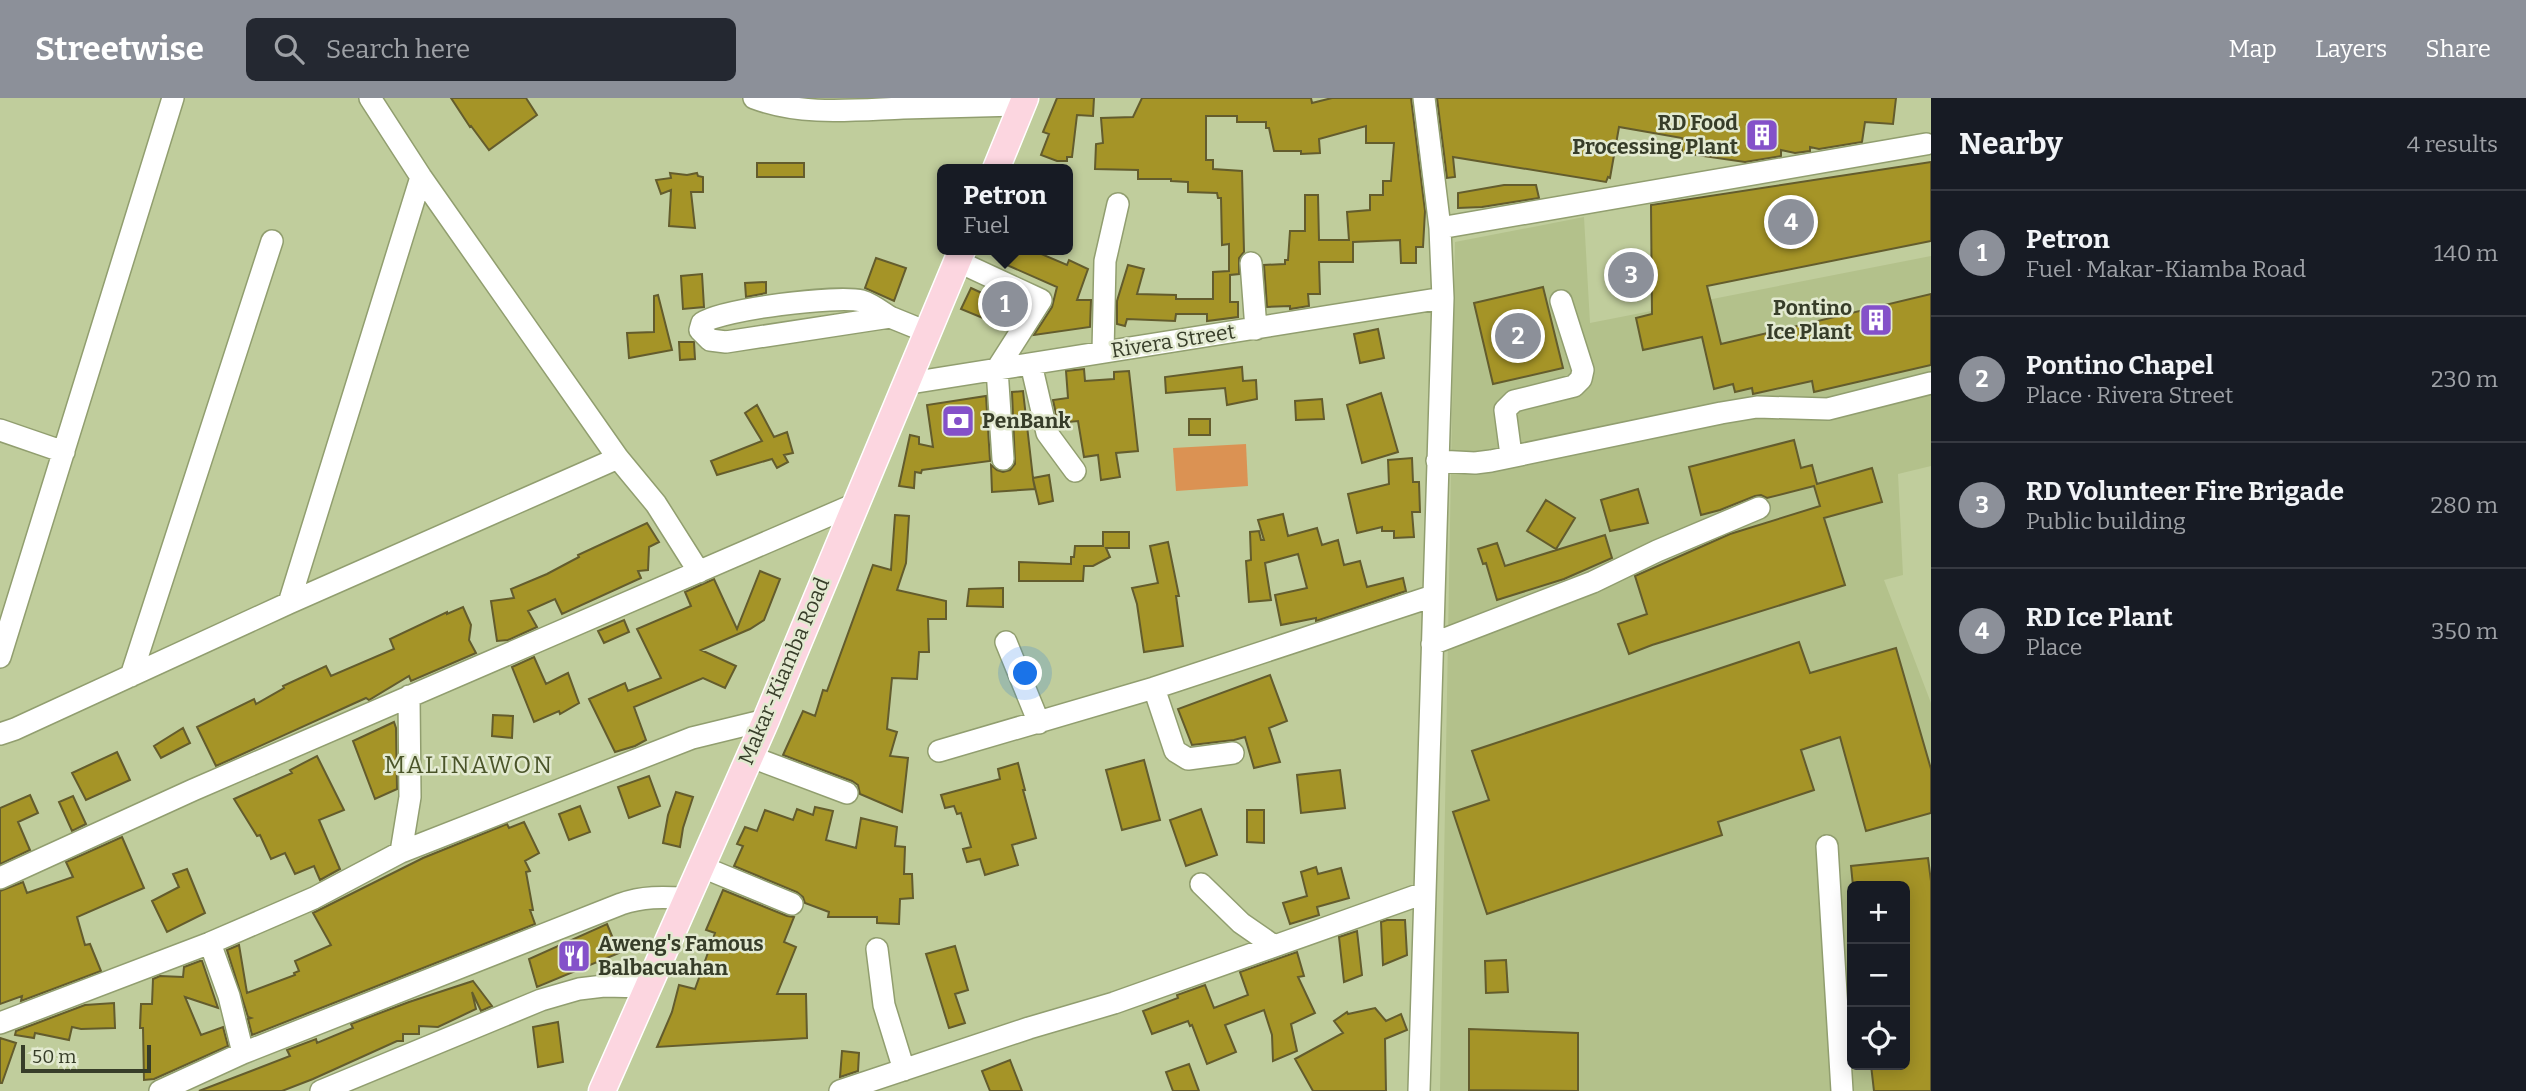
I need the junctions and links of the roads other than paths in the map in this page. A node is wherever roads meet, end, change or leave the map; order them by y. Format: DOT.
graph roads {
  1 [pos="173,98"];
  2 [pos="370,98"];
  3 [pos="754,98"];
  4 [pos="1424,98"];
  5 [pos="1024,102"];
  6 [pos="1926,144"];
  7 [pos="998,164"];
  8 [pos="421,177"];
  9 [pos="1118,204"];
  10 [pos="1440,228"];
  11 [pos="272,241"];
  12 [pos="959,255"];
  13 [pos="1251,263"];
  14 [pos="1443,298"];
  15 [pos="1561,302"];
  16 [pos="890,317"];
  17 [pos="1256,328"];
  18 [pos="928,332"];
  19 [pos="1103,352"];
  20 [pos="1031,364"];
  21 [pos="997,369"];
  22 [pos="1931,383"];
  23 [pos="904,384"];
  24 [pos="0,430"];
  25 [pos="64,452"];
  26 [pos="1511,456"];
  27 [pos="618,458"];
  28 [pos="1003,459"];
  29 [pos="1437,461"];
  30 [pos="1075,471"];
  31 [pos="853,505"];
  32 [pos="1759,508"];
  33 [pos="699,572"];
  34 [pos="1433,596"];
  35 [pos="289,603"];
  36 [pos="1006,642"];
  37 [pos="1432,644"];
  38 [pos="0,657"];
  39 [pos="131,676"];
  40 [pos="1154,688"];
  41 [pos="410,696"];
  42 [pos="766,720"];
  43 [pos="1040,723"];
  44 [pos="0,734"];
  45 [pos="939,751"];
  46 [pos="1233,753"];
  47 [pos="749,756"];
  48 [pos="847,793"];
  49 [pos="1827,846"];
  50 [pos="401,852"];
  51 [pos="700,866"];
  52 [pos="0,878"];
  53 [pos="1201,884"];
  54 [pos="1424,893"];
  55 [pos="686,898"];
  56 [pos="792,904"];
  57 [pos="210,943"];
  58 [pos="1274,946"];
  59 [pos="877,949"];
  60 [pos="647,987"];
  61 [pos="0,1023"];
  62 [pos="243,1053"];
  63 [pos="904,1070"];
  64 [pos="160,1091"];
  65 [pos="321,1091"];
  66 [pos="602,1091"];
  67 [pos="840,1091"];
  68 [pos="1419,1091"];
  69 [pos="1842,1091"];
  1 -- 25 [label="street"];
  2 -- 8 [label="street"];
  3 -- 5 [label="street"];
  4 -- 10 [label="street"];
  5 -- 7 [label="main road"];
  6 -- 10 [label="street"];
  8 -- 27 [label="street"];
  8 -- 35 [label="street"];
  9 -- 19 [label="street"];
  10 -- 14 [label="street"];
  11 -- 39 [label="street"];
  12 -- 18 [label="main road, Makar-Kiamba Road"];
  12 -- 21 [label="street"];
  13 -- 17 [label="street"];
  14 -- 17 [label="street, Rivera Street"];
  14 -- 29 [label="street"];
  15 -- 26 [label="street"];
  16 -- 16 [label="street"];
  16 -- 18 [label="street"];
  17 -- 19 [label="street, Rivera Street"];
  18 -- 23 [label="main road, Makar-Kiamba Road"];
  19 -- 20 [label="street, Rivera Street"];
  20 -- 21 [label="street, Rivera Street"];
  20 -- 30 [label="street"];
  21 -- 23 [label="street, Rivera Street"];
  21 -- 28 [label="street"];
  22 -- 26 [label="street"];
  23 -- 31 [label="main road, Makar-Kiamba Road"];
  24 -- 25 [label="street"];
  25 -- 38 [label="street"];
  26 -- 29 [label="street"];
  27 -- 33 [label="street"];
  27 -- 35 [label="street"];
  29 -- 34 [label="street"];
  31 -- 33 [label="street"];
  31 -- 42 [label="main road, Makar-Kiamba Road"];
  32 -- 37 [label="street"];
  33 -- 41 [label="street"];
  34 -- 37 [label="street"];
  34 -- 40 [label="street"];
  35 -- 39 [label="street"];
  36 -- 43 [label="street"];
  37 -- 54 [label="street"];
  39 -- 44 [label="street"];
  40 -- 43 [label="street"];
  40 -- 46 [label="street"];
  41 -- 50 [label="street"];
  41 -- 52 [label="street"];
  42 -- 47 [label="main road, Makar-Kiamba Road"];
  42 -- 50 [label="street"];
  43 -- 45 [label="street"];
  47 -- 48 [label="street"];
  47 -- 51 [label="main road, Makar-Kiamba Road"];
  49 -- 69 [label="street"];
  50 -- 57 [label="street"];
  51 -- 55 [label="main road, Makar-Kiamba Road"];
  51 -- 56 [label="street"];
  53 -- 58 [label="street"];
  54 -- 58 [label="street"];
  54 -- 68 [label="street"];
  55 -- 60 [label="main road, Makar-Kiamba Road"];
  55 -- 62 [label="street"];
  57 -- 61 [label="street"];
  57 -- 62 [label="street"];
  58 -- 63 [label="street"];
  59 -- 63 [label="street"];
  60 -- 65 [label="street"];
  60 -- 66 [label="main road, Makar-Kiamba Road"];
  62 -- 64 [label="street"];
  63 -- 67 [label="street"];
}
